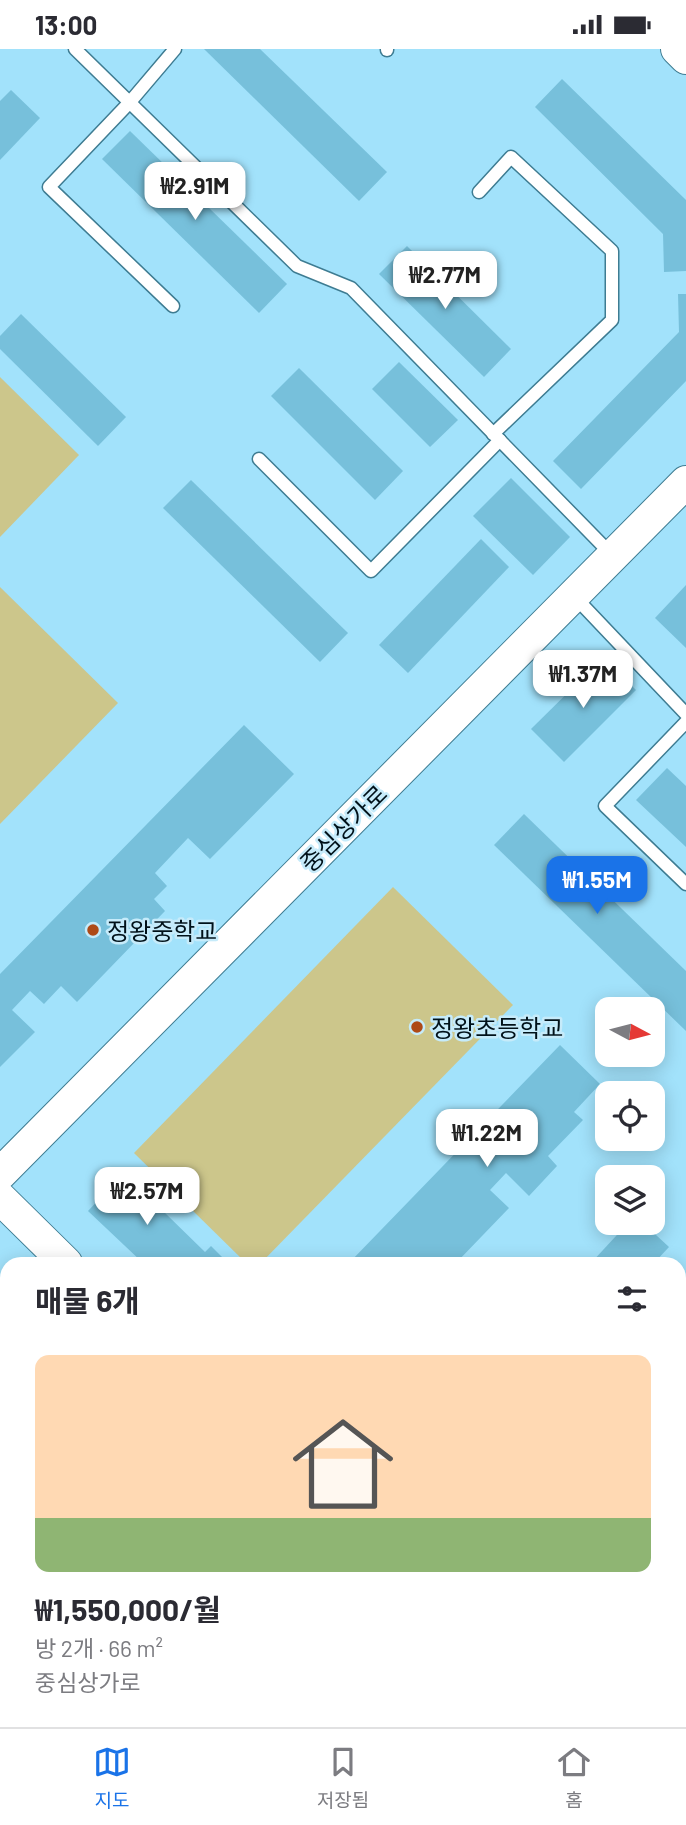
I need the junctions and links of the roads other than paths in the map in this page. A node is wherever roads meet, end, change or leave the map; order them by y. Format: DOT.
graph roads {
  1 [pos="75,49"];
  2 [pos="176,49"];
  3 [pos="677,49"];
  4 [pos="686,58"];
  5 [pos="130,103"];
  6 [pos="479,192"];
  7 [pos="173,306"];
  8 [pos="496,437"];
  9 [pos="259,459"];
  10 [pos="686,482"];
  11 [pos="613,556"];
  12 [pos="573,595"];
  13 [pos="686,714"];
  14 [pos="686,722"];
  15 [pos="686,884"];
  16 [pos="0,1174"];
  17 [pos="0,1198"];
  18 [pos="60,1257"];
  1 -- 5 [label="lane"];
  2 -- 5 [label="lane"];
  3 -- 4 [label="street"];
  5 -- 7 [label="lane"];
  5 -- 8 [label="lane"];
  6 -- 8 [label="lane"];
  8 -- 9 [label="lane"];
  8 -- 11 [label="lane"];
  10 -- 11 [label="street, 중심상가로"];
  11 -- 12 [label="street, 중심상가로"];
  12 -- 13 [label="lane"];
  12 -- 16 [label="street, 중심상가로"];
  14 -- 15 [label="lane"];
  17 -- 18 [label="street"];
}
